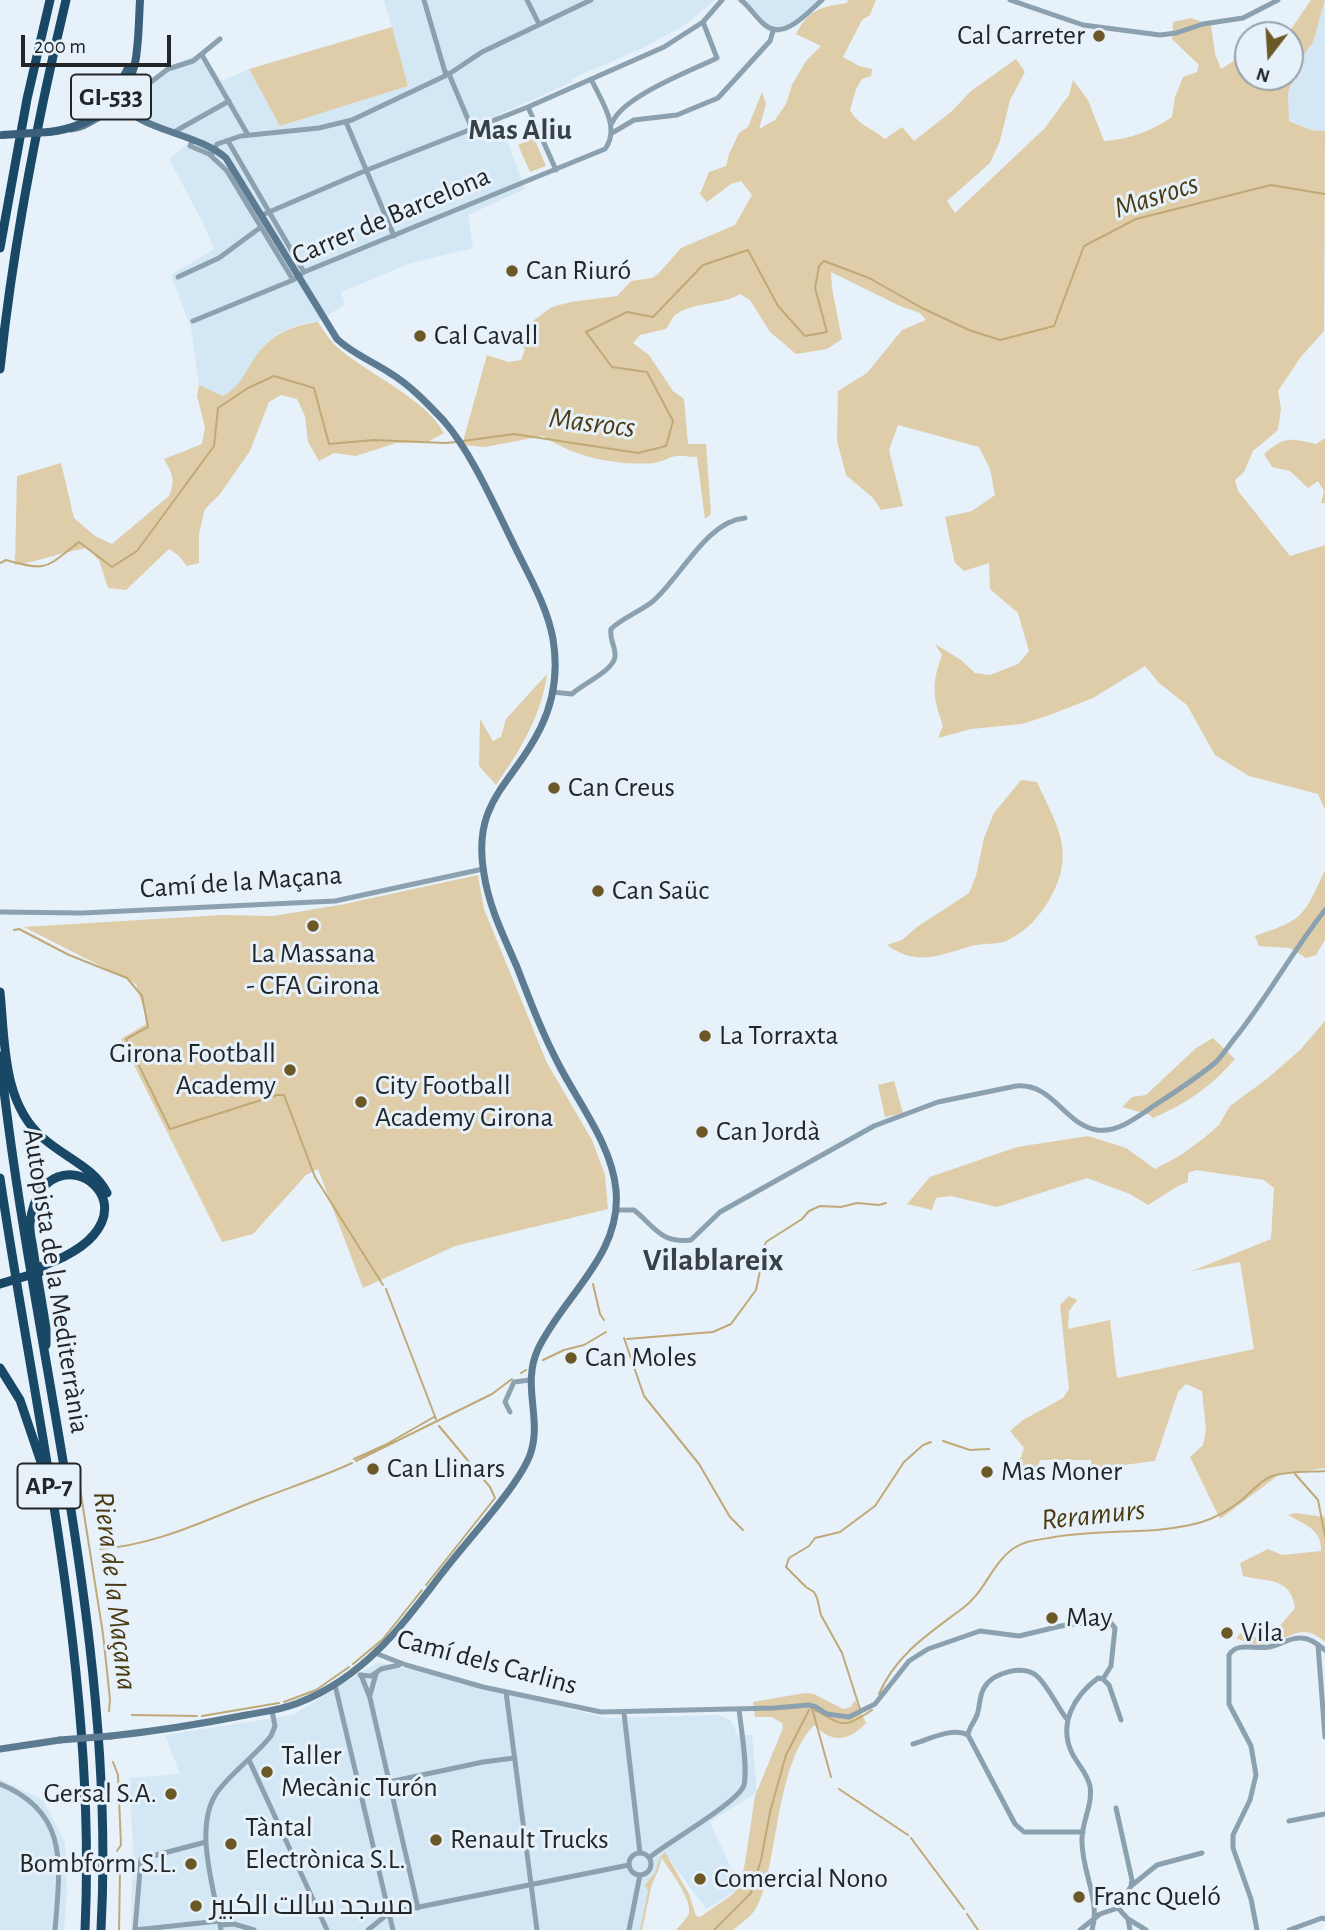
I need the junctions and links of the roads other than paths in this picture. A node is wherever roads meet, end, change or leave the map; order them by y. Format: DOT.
graph roads {
  1 [pos="50,0"];
  2 [pos="66,0"];
  3 [pos="140,0"];
  4 [pos="424,0"];
  5 [pos="527,0"];
  6 [pos="591,0"];
  7 [pos="722,0"];
  8 [pos="741,0"];
  9 [pos="822,0"];
  10 [pos="1010,0"];
  11 [pos="1278,0"];
  12 [pos="1023,2"];
  13 [pos="703,22"];
  14 [pos="539,24"];
  15 [pos="773,31"];
  16 [pos="137,38"];
  17 [pos="220,38"];
  18 [pos="202,55"];
  19 [pos="136,56"];
  20 [pos="130,63"];
  21 [pos="449,74"];
  22 [pos="592,79"];
  23 [pos="134,95"];
  24 [pos="119,96"];
  25 [pos="229,101"];
  26 [pos="528,107"];
  27 [pos="129,111"];
  28 [pos="346,122"];
  29 [pos="612,123"];
  30 [pos="472,129"];
  31 [pos="70,130"];
  32 [pos="53,132"];
  33 [pos="174,132"];
  34 [pos="612,133"];
  35 [pos="1,135"];
  36 [pos="248,135"];
  37 [pos="193,139"];
  38 [pos="228,141"];
  39 [pos="214,150"];
  40 [pos="223,156"];
  41 [pos="367,170"];
  42 [pos="556,170"];
  43 [pos="265,214"];
  44 [pos="263,225"];
  45 [pos="394,236"];
  46 [pos="0,248"];
  47 [pos="298,276"];
  48 [pos="178,277"];
  49 [pos="192,321"];
  50 [pos="0,369"];
  51 [pos="745,518"];
  52 [pos="552,692"];
  53 [pos="483,869"];
  54 [pos="1325,910"];
  55 [pos="1,912"];
  56 [pos="0,992"];
  57 [pos="0,1056"];
  58 [pos="0,1178"];
  59 [pos="616,1210"];
  60 [pos="42,1269"];
  61 [pos="0,1278"];
  62 [pos="0,1284"];
  63 [pos="0,1368"];
  64 [pos="47,1373"];
  65 [pos="530,1380"];
  66 [pos="510,1412"];
  67 [pos="58,1542"];
  68 [pos="1318,1645"];
  69 [pos="1325,1650"];
  70 [pos="377,1654"];
  71 [pos="406,1665"];
  72 [pos="358,1672"];
  73 [pos="378,1672"];
  74 [pos="1103,1679"];
  75 [pos="335,1685"];
  76 [pos="506,1692"];
  77 [pos="370,1698"];
  78 [pos="739,1709"];
  79 [pos="272,1711"];
  80 [pos="624,1713"];
  81 [pos="1066,1718"];
  82 [pos="1121,1720"];
  83 [pos="968,1735"];
  84 [pos="1325,1737"];
  85 [pos="914,1744"];
  86 [pos="0,1749"];
  87 [pos="514,1758"];
  88 [pos="249,1760"];
  89 [pos="389,1782"];
  90 [pos="0,1784"];
  91 [pos="1116,1808"];
  92 [pos="1325,1814"];
  93 [pos="1289,1821"];
  94 [pos="1083,1832"];
  95 [pos="206,1842"];
  96 [pos="640,1853"];
  97 [pos="1202,1853"];
  98 [pos="650,1857"];
  99 [pos="629,1865"];
  100 [pos="640,1875"];
  101 [pos="531,1886"];
  102 [pos="1131,1886"];
  103 [pos="418,1908"];
  104 [pos="1118,1908"];
  105 [pos="389,1913"];
  106 [pos="1128,1919"];
  107 [pos="1325,1919"];
  108 [pos="1095,1920"];
  109 [pos="220,1925"];
  110 [pos="55,1930"];
  111 [pos="85,1930"];
  112 [pos="101,1930"];
  113 [pos="135,1930"];
  114 [pos="254,1930"];
  115 [pos="327,1930"];
  116 [pos="368,1930"];
  117 [pos="393,1930"];
  118 [pos="537,1930"];
  119 [pos="629,1930"];
  120 [pos="1080,1930"];
  121 [pos="1092,1930"];
  122 [pos="1130,1930"];
  123 [pos="1146,1930"];
  124 [pos="1257,1930"];
  125 [pos="1289,1930"];
  1 -- 46 [label="highway"];
  2 -- 50 [label="highway"];
  3 -- 16 [label="main road, GI-533"];
  4 -- 21 [label="street"];
  5 -- 14 [label="street"];
  6 -- 14 [label="street"];
  7 -- 13 [label="street"];
  8 -- 15 [label="street"];
  9 -- 15 [label="street"];
  10 -- 12 [label="street"];
  11 -- 12 [label="street"];
  13 -- 22 [label="street"];
  13 -- 29 [label="street"];
  14 -- 21 [label="street"];
  15 -- 34 [label="street"];
  16 -- 19 [label="main road, GI-533"];
  16 -- 20 [label="main road, GI-533"];
  17 -- 18 [label="street"];
  18 -- 23 [label="street"];
  18 -- 25 [label="street"];
  19 -- 24 [label="main road, GI-533"];
  19 -- 27 [label="street"];
  20 -- 24 [label="street"];
  20 -- 32 [label="main road, GI-533"];
  21 -- 28 [label="street"];
  21 -- 30 [label="street"];
  22 -- 26 [label="street"];
  22 -- 29 [label="street"];
  24 -- 27 [label="street"];
  24 -- 31 [label="main road, GI-533"];
  25 -- 33 [label="street"];
  25 -- 36 [label="street"];
  26 -- 30 [label="street"];
  26 -- 42 [label="street"];
  27 -- 31 [label="street"];
  27 -- 33 [label="street"];
  28 -- 36 [label="street"];
  28 -- 41 [label="street"];
  29 -- 34 [label="street"];
  30 -- 41 [label="street"];
  31 -- 32 [label="main road, GI-533"];
  32 -- 35 [label="main road, GI-533, bridge"];
  33 -- 37 [label="street"];
  34 -- 42 [label="street, Carrer de Barcelona"];
  36 -- 38 [label="street"];
  37 -- 39 [label="street"];
  37 -- 39 [label="street"];
  38 -- 39 [label="street"];
  38 -- 40 [label="street"];
  38 -- 43 [label="street"];
  39 -- 40 [label="street"];
  39 -- 44 [label="street"];
  40 -- 43 [label="street"];
  41 -- 43 [label="street"];
  41 -- 45 [label="street"];
  42 -- 45 [label="street, Carrer de Barcelona"];
  43 -- 44 [label="street"];
  43 -- 47 [label="street"];
  44 -- 47 [label="street"];
  44 -- 48 [label="street"];
  45 -- 47 [label="street, Carrer de Barcelona"];
  47 -- 49 [label="street, Carrer de Barcelona"];
  47 -- 52 [label="street"];
  51 -- 52 [label="street"];
  52 -- 53 [label="street"];
  53 -- 55 [label="street, Camí de la Maçana"];
  53 -- 59 [label="street"];
  54 -- 59 [label="street"];
  56 -- 60 [label="highway"];
  57 -- 64 [label="highway, Autopista de la Mediterrània / AP-7"];
  58 -- 67 [label="highway, Autopista de la Mediterrània / AP-7"];
  59 -- 65 [label="street"];
  60 -- 61 [label="highway"];
  60 -- 62 [label="highway, bridge"];
  60 -- 64 [label="highway"];
  63 -- 67 [label="highway"];
  64 -- 112 [label="highway, Autopista de la Mediterrània / AP-7"];
  65 -- 66 [label="street"];
  65 -- 70 [label="street"];
  67 -- 111 [label="highway, Autopista de la Mediterrània / AP-7"];
  68 -- 69 [label="street"];
  68 -- 84 [label="street"];
  68 -- 124 [label="street"];
  70 -- 71 [label="street, Camí dels Carlins"];
  70 -- 72 [label="street, Camí dels Carlins"];
  70 -- 73 [label="street"];
  71 -- 73 [label="street"];
  71 -- 76 [label="street, Camí dels Carlins"];
  72 -- 73 [label="street"];
  72 -- 75 [label="street, Camí dels Carlins"];
  72 -- 77 [label="street"];
  73 -- 77 [label="street"];
  74 -- 78 [label="street, Camí dels Carlins"];
  74 -- 81 [label="street"];
  74 -- 82 [label="street"];
  75 -- 79 [label="street, Camí dels Carlins"];
  75 -- 105 [label="street"];
  76 -- 80 [label="street, Camí dels Carlins"];
  76 -- 87 [label="street"];
  77 -- 89 [label="street"];
  78 -- 80 [label="street, Camí dels Carlins"];
  78 -- 98 [label="street"];
  79 -- 86 [label="street, Camí dels Carlins, bridge"];
  79 -- 88 [label="street"];
  80 -- 96 [label="street"];
  81 -- 83 [label="street"];
  81 -- 94 [label="street"];
  83 -- 85 [label="street"];
  83 -- 94 [label="street"];
  87 -- 89 [label="street"];
  87 -- 101 [label="street"];
  88 -- 95 [label="street"];
  88 -- 115 [label="street"];
  89 -- 103 [label="street"];
  90 -- 110 [label="street"];
  91 -- 102 [label="street"];
  92 -- 93 [label="street"];
  94 -- 108 [label="street"];
  95 -- 109 [label="street"];
  95 -- 113 [label="street"];
  96 -- 98 [label="street"];
  96 -- 99 [label="street"];
  97 -- 102 [label="street"];
  98 -- 100 [label="street"];
  99 -- 100 [label="street"];
  99 -- 101 [label="street"];
  100 -- 119 [label="street"];
  101 -- 103 [label="street"];
  101 -- 118 [label="street"];
  102 -- 104 [label="street"];
  103 -- 105 [label="street"];
  104 -- 106 [label="street"];
  104 -- 108 [label="street"];
  105 -- 116 [label="street"];
  105 -- 117 [label="street"];
  106 -- 122 [label="street"];
  106 -- 123 [label="street"];
  107 -- 125 [label="street"];
  108 -- 120 [label="street"];
  108 -- 121 [label="street"];
  109 -- 113 [label="street"];
  109 -- 114 [label="street"];
}
